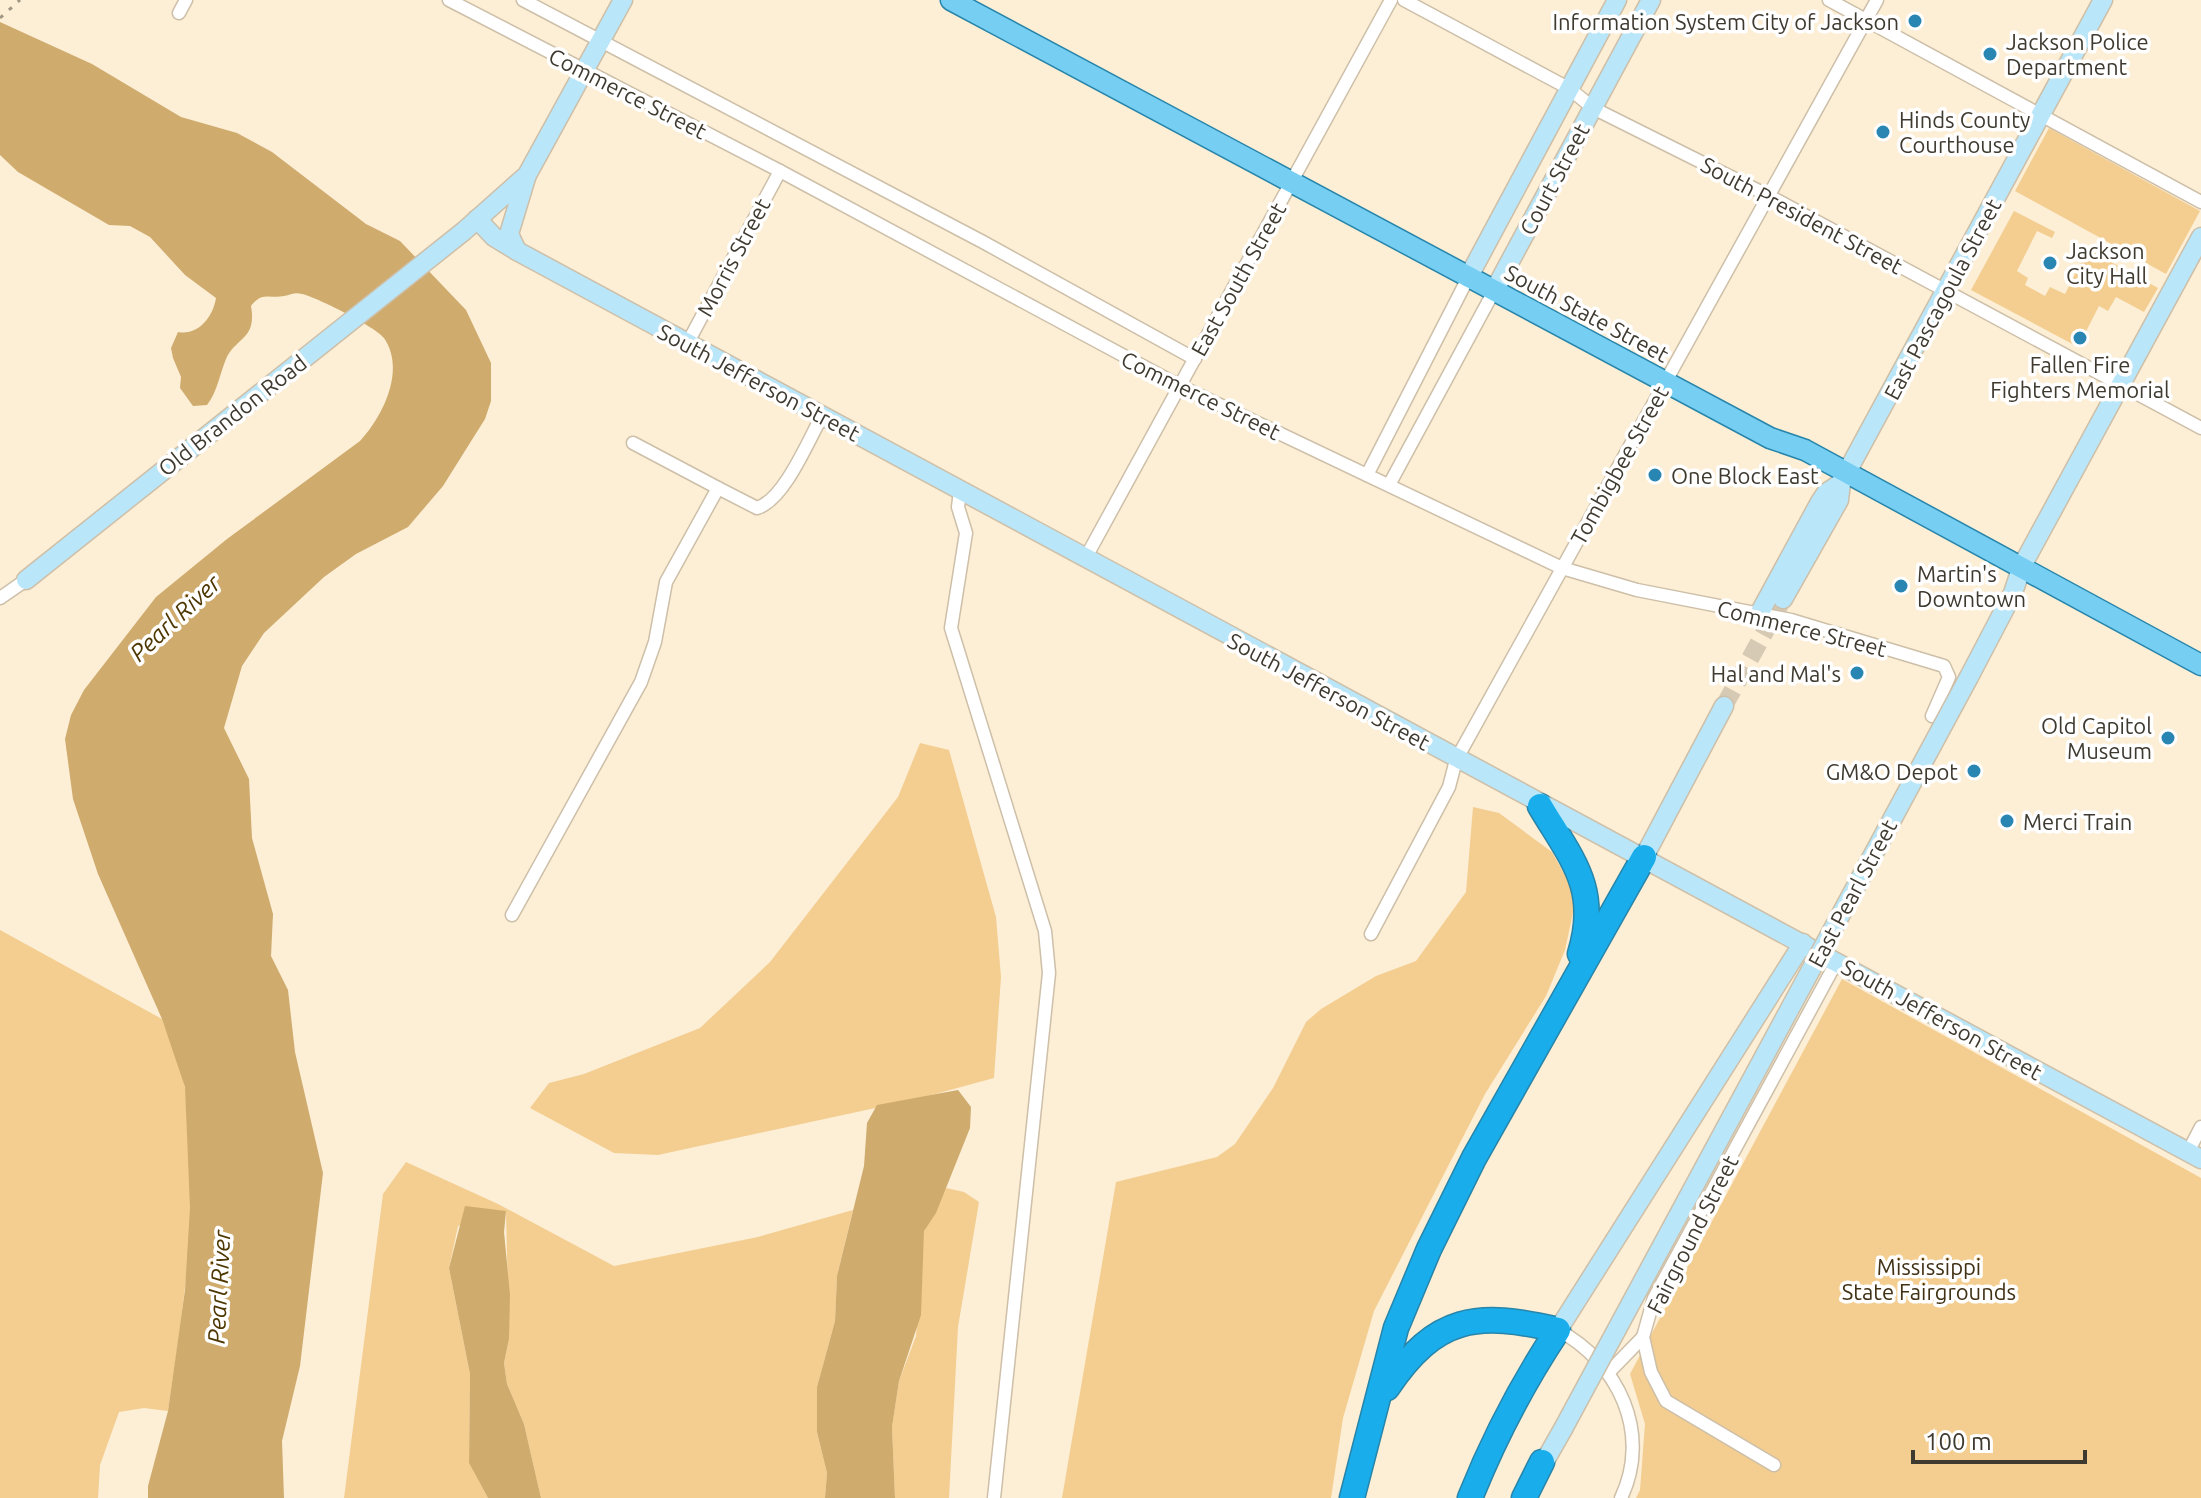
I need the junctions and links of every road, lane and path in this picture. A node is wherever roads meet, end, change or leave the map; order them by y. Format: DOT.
graph roads {
  1 [pos="186,0"];
  2 [pos="449,0"];
  3 [pos="523,0"];
  4 [pos="623,0"];
  5 [pos="951,0"];
  6 [pos="1391,0"];
  7 [pos="1404,0"];
  8 [pos="1617,0"];
  9 [pos="1651,0"];
  10 [pos="1829,0"];
  11 [pos="1877,0"];
  12 [pos="2103,0"];
  13 [pos="179,13"];
  14 [pos="1866,19"];
  15 [pos="602,42"];
  16 [pos="586,72"];
  17 [pos="1570,89"];
  18 [pos="1593,108"];
  19 [pos="2041,114"];
  20 [pos="780,171"];
  21 [pos="527,175"];
  22 [pos="1290,184"];
  23 [pos="1769,196"];
  24 [pos="2201,202"];
  25 [pos="471,225"];
  26 [pos="2201,237"];
  27 [pos="517,251"];
  28 [pos="1468,278"];
  29 [pos="1494,291"];
  30 [pos="1946,292"];
  31 [pos="687,344"];
  32 [pos="1195,359"];
  33 [pos="1666,382"];
  34 [pos="1180,386"];
  35 [pos="2123,386"];
  36 [pos="822,416"];
  37 [pos="2201,428"];
  38 [pos="633,443"];
  39 [pos="1367,475"];
  40 [pos="1845,478"];
  41 [pos="1389,485"];
  42 [pos="718,488"];
  43 [pos="960,491"];
  44 [pos="1085,559"];
  45 [pos="2022,566"];
  46 [pos="1562,568"];
  47 [pos="26,580"];
  48 [pos="0,598"];
  49 [pos="1783,599"];
  50 [pos="1759,614"];
  51 [pos="2201,665"];
  52 [pos="1724,706"];
  53 [pos="1932,716"];
  54 [pos="1456,760"];
  55 [pos="1540,806"];
  56 [pos="1644,857"];
  57 [pos="512,915"];
  58 [pos="1371,934"];
  59 [pos="1803,943"];
  60 [pos="1837,961"];
  61 [pos="1569,990"];
  62 [pos="2201,1127"];
  63 [pos="2194,1155"];
  64 [pos="1558,1330"];
  65 [pos="1643,1337"];
  66 [pos="1610,1371"];
  67 [pos="1375,1407"];
  68 [pos="1542,1462"];
  69 [pos="1774,1465"];
  70 [pos="994,1498"];
  71 [pos="1352,1498"];
  72 [pos="1470,1498"];
  73 [pos="1526,1498"];
  74 [pos="1621,1498"];
  1 -- 13 [label="street"];
  2 -- 16 [label="street, Commerce Street"];
  3 -- 15 [label="street, Commerce Street"];
  4 -- 15 [label="street"];
  5 -- 22 [label="main road, South State Street"];
  6 -- 22 [label="street, East South Street"];
  7 -- 17 [label="street, South President Street"];
  8 -- 17 [label="street, Court Street"];
  9 -- 18 [label="street, Court Street"];
  10 -- 14 [label="street"];
  11 -- 14 [label="street, Tombigbee Street"];
  12 -- 19 [label="street, East Pascagoula Street"];
  14 -- 19 [label="street"];
  14 -- 23 [label="street, Tombigbee Street"];
  15 -- 16 [label="street"];
  15 -- 32 [label="street, Commerce Street"];
  16 -- 20 [label="street, Commerce Street"];
  16 -- 21 [label="street"];
  17 -- 18 [label="street, South President Street"];
  17 -- 28 [label="street, Court Street"];
  18 -- 23 [label="street, South President Street"];
  18 -- 29 [label="street, Court Street"];
  19 -- 24 [label="street"];
  19 -- 30 [label="street, East Pascagoula Street"];
  20 -- 31 [label="street, Morris Street"];
  20 -- 34 [label="street, Commerce Street"];
  21 -- 25 [label="street, Old Brandon Road"];
  21 -- 27 [label="street"];
  22 -- 28 [label="main road, South State Street"];
  22 -- 32 [label="street, East South Street"];
  23 -- 30 [label="street, South President Street"];
  23 -- 33 [label="street, Tombigbee Street"];
  25 -- 27 [label="street, South Jefferson Street"];
  25 -- 47 [label="street, Old Brandon Road"];
  26 -- 35 [label="street, East Pearl Street"];
  27 -- 31 [label="street, South Jefferson Street"];
  28 -- 29 [label="main road, South State Street"];
  28 -- 39 [label="street, Court Street"];
  29 -- 33 [label="main road, South State Street"];
  29 -- 41 [label="street, Court Street"];
  30 -- 35 [label="street, South President Street"];
  30 -- 40 [label="street, East Pascagoula Street"];
  31 -- 36 [label="street, South Jefferson Street"];
  32 -- 34 [label="street, East South Street"];
  33 -- 40 [label="main road, South State Street"];
  33 -- 46 [label="street, Tombigbee Street"];
  34 -- 39 [label="street, Commerce Street"];
  34 -- 44 [label="street, East South Street"];
  35 -- 37 [label="street, South President Street"];
  35 -- 45 [label="street, East Pearl Street"];
  36 -- 42 [label="street"];
  36 -- 43 [label="street, South Jefferson Street"];
  38 -- 42 [label="street"];
  39 -- 41 [label="street, Commerce Street"];
  40 -- 45 [label="main road, South State Street"];
  40 -- 49 [label="street, East Pascagoula Street"];
  40 -- 50 [label="street"];
  41 -- 46 [label="street, Commerce Street"];
  42 -- 57 [label="street"];
  43 -- 44 [label="street, South Jefferson Street"];
  43 -- 70 [label="street"];
  44 -- 54 [label="street, South Jefferson Street"];
  45 -- 51 [label="main road, South State Street"];
  45 -- 68 [label="street, East Pearl Street, bridge"];
  46 -- 50 [label="street, Commerce Street"];
  46 -- 54 [label="street, Tombigbee Street"];
  47 -- 48 [label="street, Old Brandon Road"];
  50 -- 53 [label="street, Commerce Street"];
  52 -- 56 [label="street"];
  54 -- 55 [label="street, South Jefferson Street"];
  54 -- 58 [label="street, Tombigbee Street"];
  55 -- 56 [label="street, South Jefferson Street"];
  55 -- 61 [label="highway"];
  56 -- 59 [label="street, South Jefferson Street"];
  56 -- 61 [label="highway"];
  59 -- 60 [label="street, South Jefferson Street"];
  59 -- 64 [label="street"];
  60 -- 63 [label="street, South Jefferson Street"];
  60 -- 65 [label="street, Fairground Street"];
  61 -- 67 [label="highway"];
  62 -- 63 [label="street"];
  64 -- 66 [label="street"];
  64 -- 67 [label="highway"];
  64 -- 72 [label="highway"];
  65 -- 66 [label="street"];
  65 -- 69 [label="street, Fairground Street"];
  66 -- 74 [label="street"];
  67 -- 71 [label="highway"];
  68 -- 73 [label="highway"];
}
